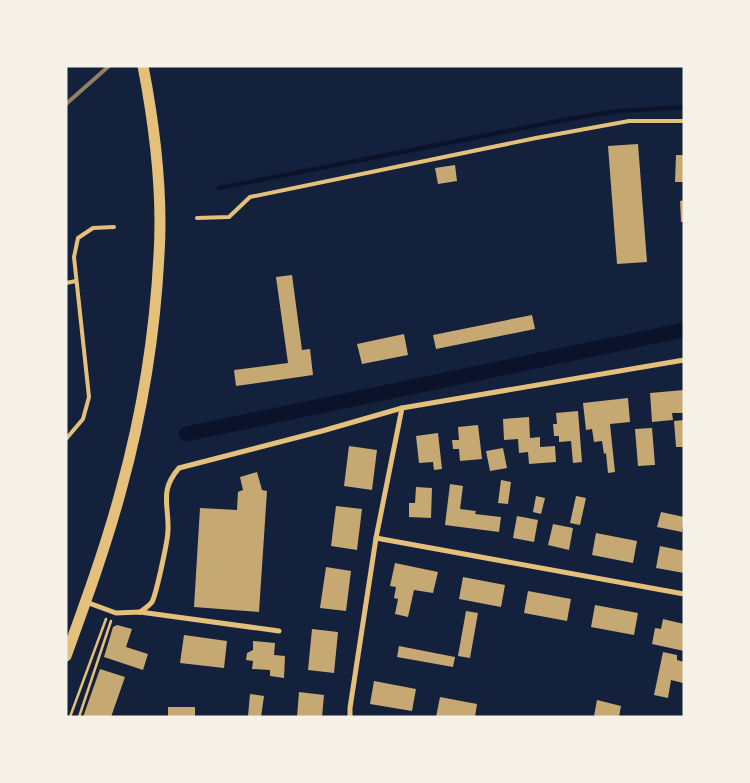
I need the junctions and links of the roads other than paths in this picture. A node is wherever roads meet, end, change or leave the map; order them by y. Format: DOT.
graph roads {
  1 [pos="143,66"];
  2 [pos="684,121"];
  3 [pos="197,218"];
  4 [pos="114,226"];
  5 [pos="76,281"];
  6 [pos="66,283"];
  7 [pos="684,360"];
  8 [pos="402,408"];
  9 [pos="66,439"];
  10 [pos="376,538"];
  11 [pos="684,594"];
  12 [pos="86,602"];
  13 [pos="140,612"];
  14 [pos="279,630"];
  15 [pos="66,656"];
  16 [pos="350,717"];
  1 -- 12 [label="main road"];
  2 -- 3 [label="lane"];
  4 -- 5 [label="lane"];
  5 -- 6 [label="lane"];
  5 -- 9 [label="lane"];
  7 -- 8 [label="street"];
  8 -- 10 [label="street"];
  8 -- 13 [label="street"];
  10 -- 11 [label="street"];
  10 -- 16 [label="street"];
  12 -- 13 [label="street"];
  12 -- 15 [label="main road"];
  13 -- 14 [label="street"];
}
